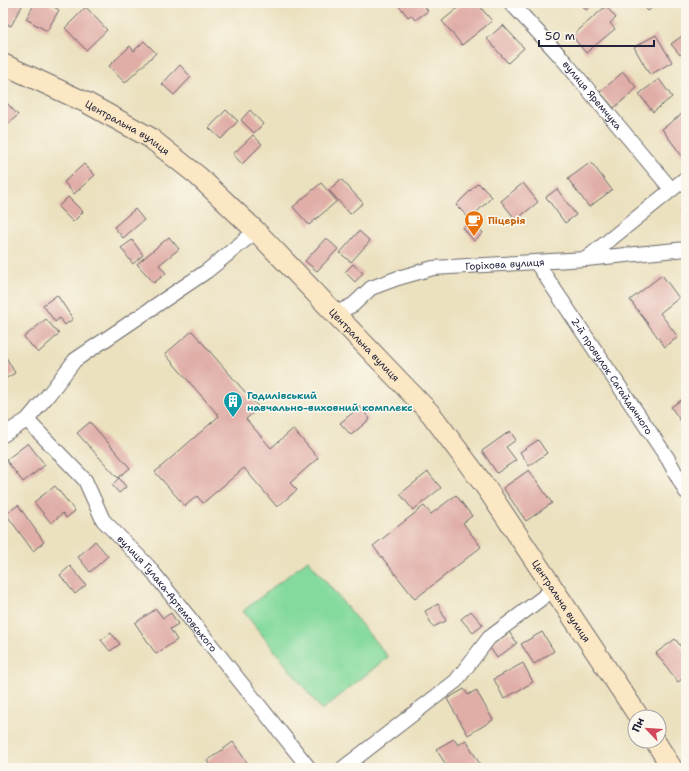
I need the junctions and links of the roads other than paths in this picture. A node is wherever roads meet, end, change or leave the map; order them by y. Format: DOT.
graph roads {
  1 [pos="511,3"];
  2 [pos="3,64"];
  3 [pos="686,178"];
  4 [pos="671,189"];
  5 [pos="256,231"];
  6 [pos="686,248"];
  7 [pos="586,259"];
  8 [pos="536,262"];
  9 [pos="334,314"];
  10 [pos="27,420"];
  11 [pos="3,435"];
  12 [pos="686,492"];
  13 [pos="554,589"];
  14 [pos="634,709"];
  15 [pos="659,749"];
  16 [pos="309,768"];
  17 [pos="343,768"];
  18 [pos="672,768"];
  1 -- 4 [label="street, вулиця Яремчука"];
  2 -- 5 [label="main road, Центральна вулиця"];
  3 -- 4 [label="street"];
  4 -- 7 [label="street"];
  5 -- 9 [label="main road, Центральна вулиця"];
  5 -- 10 [label="street"];
  6 -- 7 [label="street, Горіхова вулиця"];
  7 -- 8 [label="street, Горіхова вулиця"];
  8 -- 9 [label="street, Горіхова вулиця"];
  8 -- 12 [label="street, 2-й провулок Сагайдачного"];
  9 -- 13 [label="main road, Центральна вулиця"];
  10 -- 11 [label="street"];
  10 -- 16 [label="street, вулиця Гулака-Артемовського"];
  13 -- 14 [label="main road, Центральна вулиця"];
  13 -- 17 [label="street"];
  15 -- 18 [label="main road"];
}
